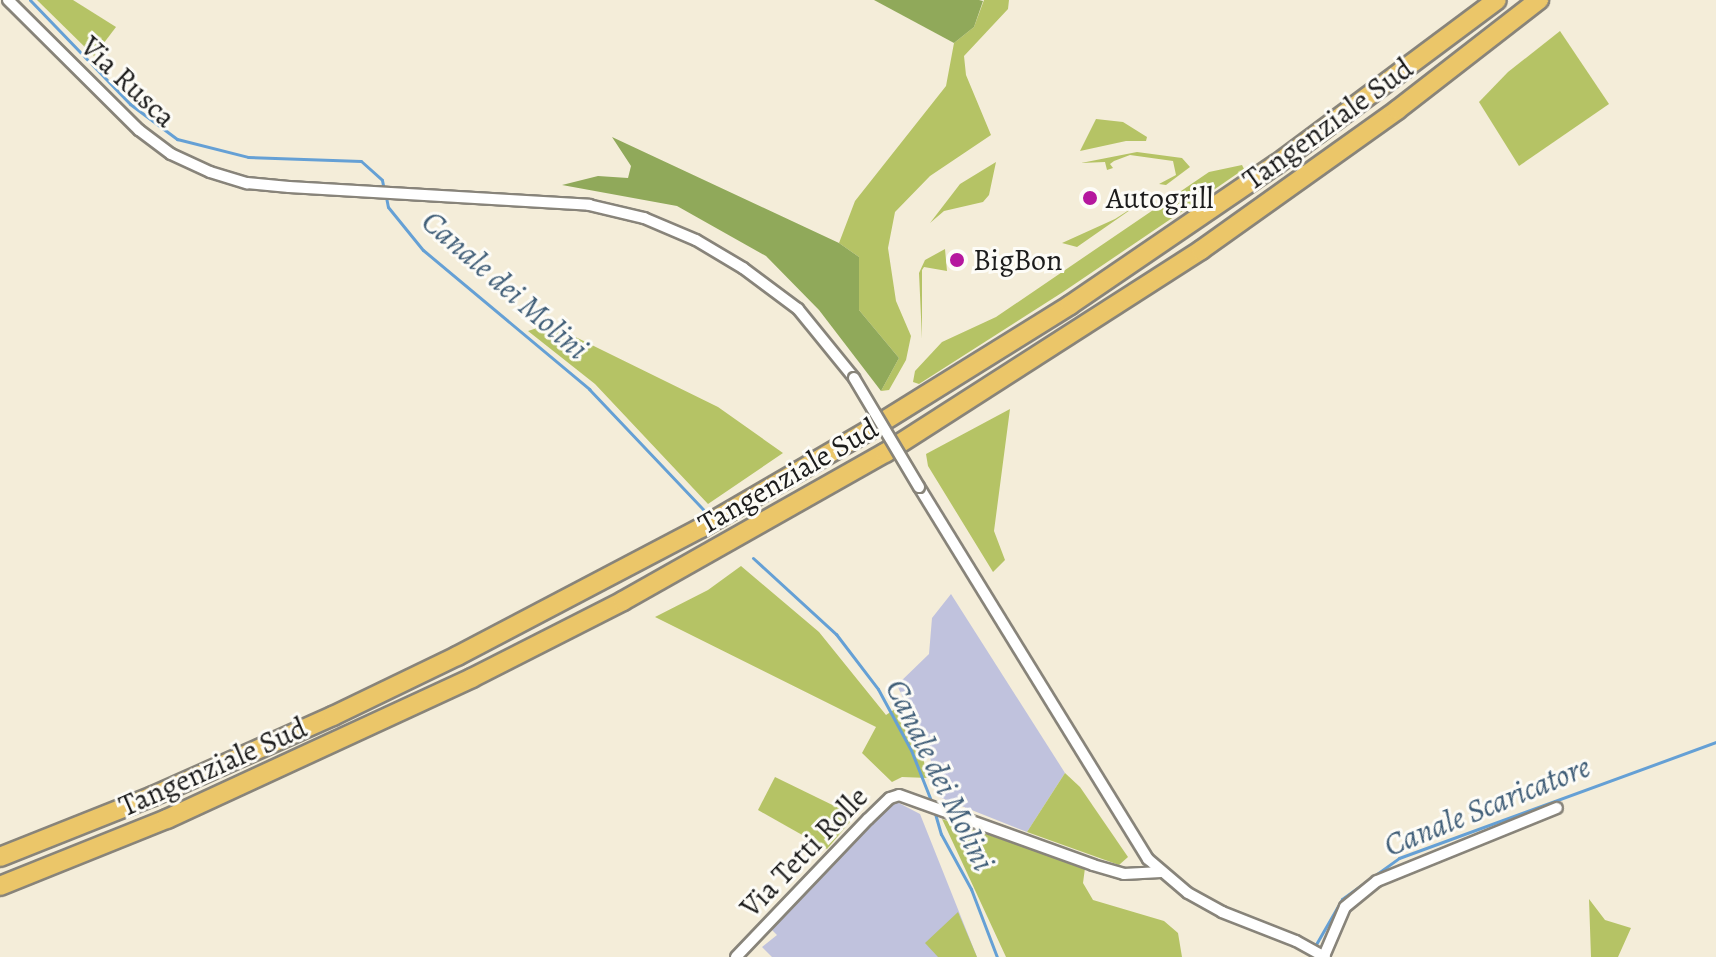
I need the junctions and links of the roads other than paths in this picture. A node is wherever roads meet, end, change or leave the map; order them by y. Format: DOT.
graph roads {
  1 [pos="8,0"];
  2 [pos="1497,0"];
  3 [pos="1539,0"];
  4 [pos="1557,808"];
  5 [pos="0,857"];
  6 [pos="1161,872"];
  7 [pos="0,886"];
  8 [pos="1322,956"];
  9 [pos="736,957"];
  1 -- 6 [label="street, Via Rusca, bridge"];
  2 -- 5 [label="highway, Tangenziale Sud"];
  3 -- 7 [label="highway, Tangenziale Sud"];
  4 -- 8 [label="street"];
  6 -- 8 [label="street, Via Rusca"];
  6 -- 9 [label="street, Via Tetti Rolle"];
}
